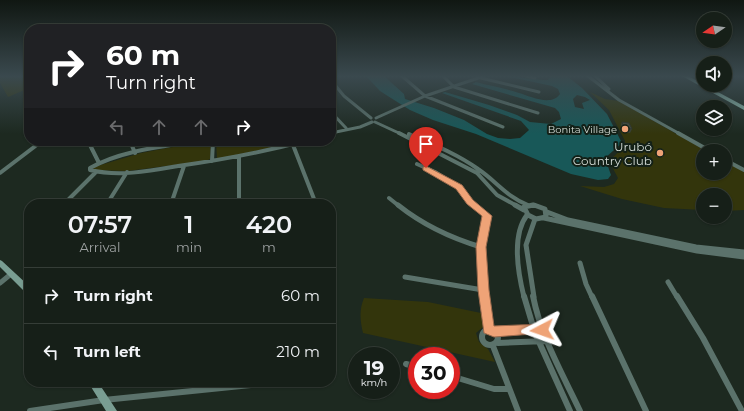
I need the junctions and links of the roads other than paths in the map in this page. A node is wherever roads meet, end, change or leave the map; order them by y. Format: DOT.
graph roads {
  1 [pos="343,95"];
  2 [pos="483,95"];
  3 [pos="613,95"];
  4 [pos="618,95"];
  5 [pos="720,95"];
  6 [pos="425,96"];
  7 [pos="744,108"];
  8 [pos="538,113"];
  9 [pos="336,117"];
  10 [pos="652,118"];
  11 [pos="374,120"];
  12 [pos="503,127"];
  13 [pos="346,128"];
  14 [pos="336,129"];
  15 [pos="336,132"];
  16 [pos="698,144"];
  17 [pos="702,144"];
  18 [pos="35,146"];
  19 [pos="90,146"];
  20 [pos="132,146"];
  21 [pos="169,146"];
  22 [pos="213,146"];
  23 [pos="288,146"];
  24 [pos="293,146"];
  25 [pos="135,153"];
  26 [pos="447,154"];
  27 [pos="239,157"];
  28 [pos="732,160"];
  29 [pos="212,161"];
  30 [pos="99,163"];
  31 [pos="417,164"];
  32 [pos="732,164"];
  33 [pos="184,166"];
  34 [pos="744,167"];
  35 [pos="744,170"];
  36 [pos="127,172"];
  37 [pos="0,173"];
  38 [pos="95,173"];
  39 [pos="496,185"];
  40 [pos="490,186"];
  41 [pos="389,198"];
  42 [pos="69,199"];
  43 [pos="110,199"];
  44 [pos="173,199"];
  45 [pos="239,199"];
  46 [pos="314,199"];
  47 [pos="528,205"];
  48 [pos="525,212"];
  49 [pos="547,212"];
  50 [pos="544,218"];
  51 [pos="535,219"];
  52 [pos="481,247"];
  53 [pos="744,252"];
  54 [pos="744,257"];
  55 [pos="0,263"];
  56 [pos="580,263"];
  57 [pos="518,267"];
  58 [pos="529,269"];
  59 [pos="11,274"];
  60 [pos="405,277"];
  61 [pos="668,282"];
  62 [pos="0,283"];
  63 [pos="24,287"];
  64 [pos="483,290"];
  65 [pos="491,330"];
  66 [pos="542,330"];
  67 [pos="534,331"];
  68 [pos="546,341"];
  69 [pos="538,342"];
  70 [pos="496,344"];
  71 [pos="460,379"];
  72 [pos="96,387"];
  73 [pos="232,387"];
  74 [pos="509,389"];
  75 [pos="104,400"];
  76 [pos="30,411"];
  77 [pos="112,411"];
  78 [pos="518,411"];
  79 [pos="570,411"];
  80 [pos="580,411"];
  81 [pos="646,411"];
  82 [pos="742,411"];
  1 -- 11 [label="street"];
  2 -- 8 [label="street"];
  3 -- 10 [label="street"];
  4 -- 10 [label="street"];
  5 -- 7 [label="main road"];
  6 -- 11 [label="street"];
  6 -- 12 [label="street"];
  9 -- 13 [label="street"];
  10 -- 16 [label="street"];
  10 -- 17 [label="street"];
  11 -- 13 [label="street"];
  11 -- 15 [label="street"];
  11 -- 26 [label="street"];
  13 -- 14 [label="street"];
  18 -- 37 [label="street"];
  19 -- 30 [label="street"];
  20 -- 25 [label="street"];
  21 -- 25 [label="street"];
  22 -- 29 [label="street"];
  23 -- 27 [label="street"];
  24 -- 46 [label="street"];
  25 -- 30 [label="street"];
  26 -- 39 [label="street"];
  26 -- 40 [label="street"];
  27 -- 29 [label="street"];
  27 -- 45 [label="street"];
  28 -- 34 [label="street"];
  29 -- 33 [label="street"];
  30 -- 38 [label="street"];
  31 -- 52 [label="street"];
  32 -- 35 [label="street"];
  33 -- 36 [label="street"];
  33 -- 44 [label="street"];
  36 -- 38 [label="street"];
  36 -- 43 [label="street"];
  38 -- 42 [label="street"];
  39 -- 40 [label="street"];
  39 -- 47 [label="street"];
  40 -- 48 [label="street"];
  41 -- 52 [label="street"];
  47 -- 48 [label="street"];
  47 -- 49 [label="street"];
  48 -- 51 [label="street"];
  48 -- 57 [label="street"];
  49 -- 50 [label="street"];
  49 -- 53 [label="street"];
  50 -- 51 [label="street"];
  50 -- 54 [label="street"];
  51 -- 58 [label="street"];
  52 -- 64 [label="street"];
  55 -- 59 [label="main road"];
  56 -- 81 [label="street"];
  57 -- 58 [label="street"];
  57 -- 67 [label="street"];
  58 -- 66 [label="street"];
  59 -- 62 [label="street"];
  59 -- 63 [label="main road"];
  60 -- 64 [label="street"];
  61 -- 82 [label="street"];
  64 -- 65 [label="street"];
  65 -- 67 [label="street"];
  65 -- 70 [label="street"];
  65 -- 70 [label="street"];
  66 -- 67 [label="street"];
  66 -- 68 [label="street"];
  67 -- 69 [label="street"];
  68 -- 69 [label="street"];
  68 -- 80 [label="street"];
  69 -- 70 [label="street"];
  69 -- 79 [label="street"];
  70 -- 74 [label="street"];
  71 -- 74 [label="street"];
  72 -- 75 [label="main road"];
  73 -- 75 [label="street"];
  74 -- 78 [label="street"];
  75 -- 76 [label="street"];
  75 -- 77 [label="main road"];
}
